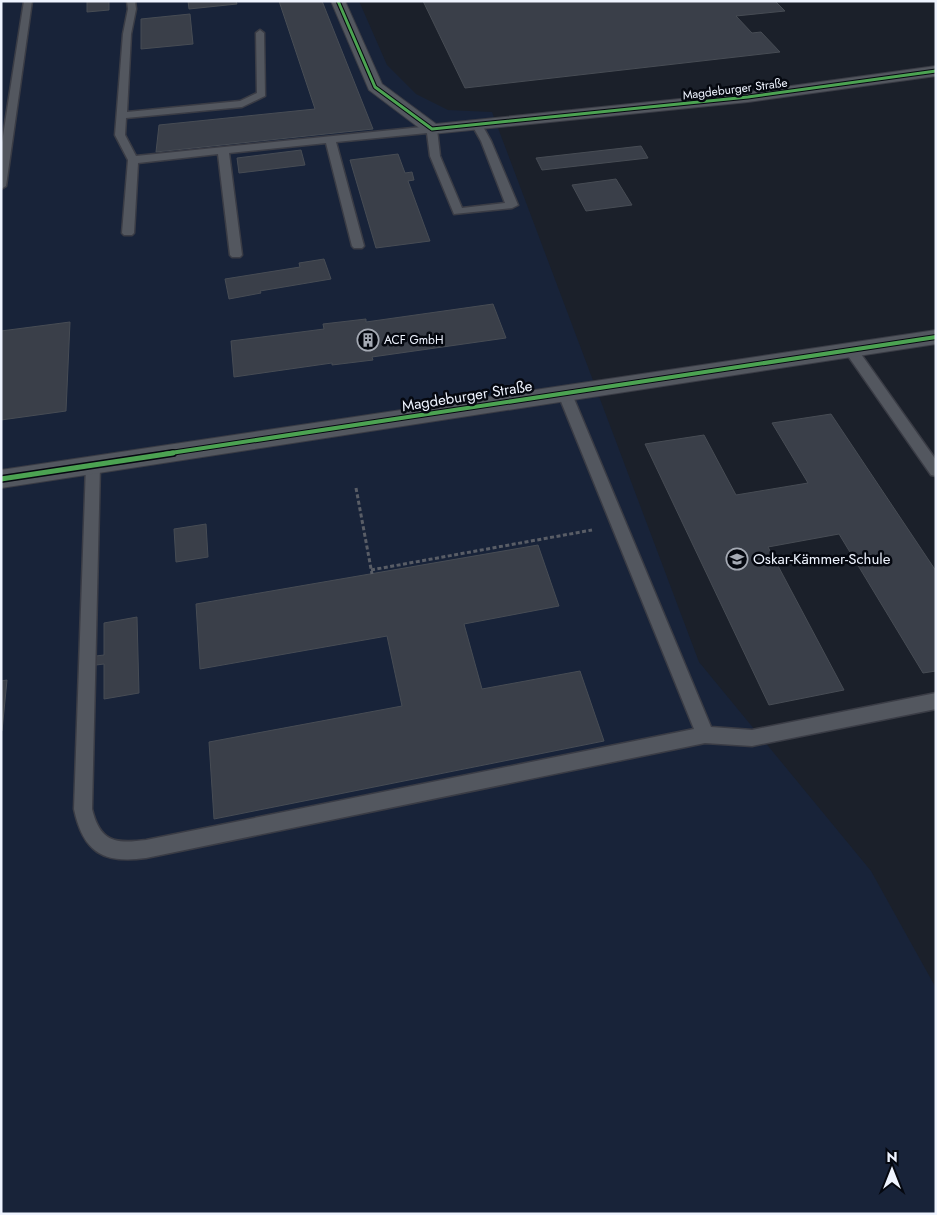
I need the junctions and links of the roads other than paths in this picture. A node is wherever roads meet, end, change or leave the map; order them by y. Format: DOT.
graph roads {
  1 [pos="28,1"];
  2 [pos="130,1"];
  3 [pos="338,1"];
  4 [pos="260,32"];
  5 [pos="936,71"];
  6 [pos="121,115"];
  7 [pos="477,125"];
  8 [pos="432,130"];
  9 [pos="330,139"];
  10 [pos="223,150"];
  11 [pos="133,160"];
  12 [pos="1,186"];
  13 [pos="128,233"];
  14 [pos="358,246"];
  15 [pos="236,255"];
  16 [pos="936,337"];
  17 [pos="851,350"];
  18 [pos="565,394"];
  19 [pos="93,465"];
  20 [pos="936,471"];
  21 [pos="1,479"];
  22 [pos="936,701"];
  23 [pos="705,735"];
  1 -- 12 [label="lane"];
  2 -- 6 [label="lane"];
  3 -- 8 [label="street"];
  4 -- 6 [label="lane"];
  5 -- 7 [label="street, Magdeburger Straße"];
  6 -- 11 [label="lane"];
  7 -- 8 [label="street, Magdeburger Straße"];
  7 -- 8 [label="lane"];
  8 -- 9 [label="lane"];
  9 -- 10 [label="lane"];
  9 -- 14 [label="lane"];
  10 -- 11 [label="lane"];
  10 -- 15 [label="lane"];
  11 -- 13 [label="lane"];
  16 -- 17 [label="street, Magdeburger Straße"];
  17 -- 18 [label="street, Magdeburger Straße"];
  17 -- 20 [label="lane"];
  18 -- 19 [label="street, Magdeburger Straße"];
  18 -- 23 [label="lane"];
  19 -- 21 [label="street, Magdeburger Straße"];
  19 -- 23 [label="lane"];
  22 -- 23 [label="lane"];
}
